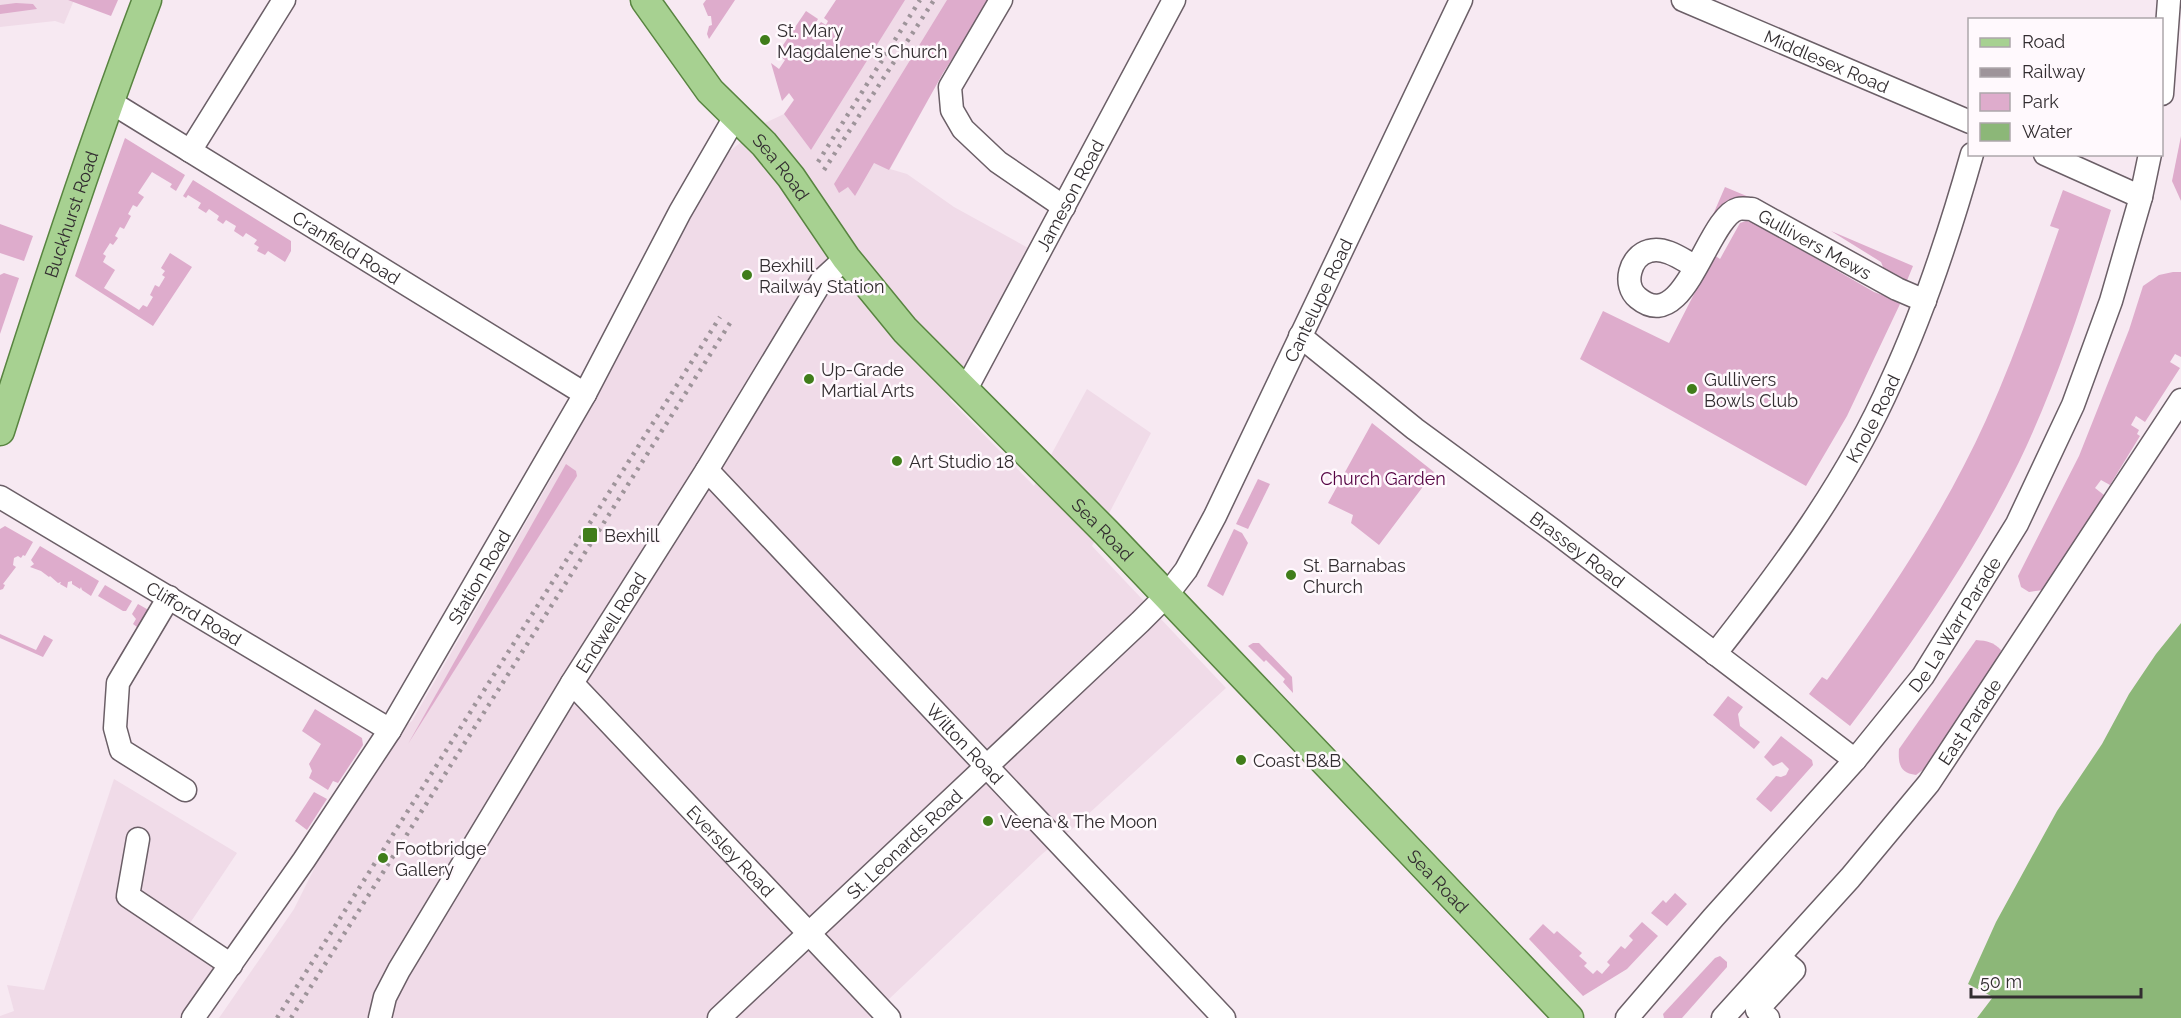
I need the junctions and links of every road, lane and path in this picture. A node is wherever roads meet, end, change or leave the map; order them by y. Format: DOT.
graph roads {
  1 [pos="147,0"];
  2 [pos="284,0"];
  3 [pos="1001,0"];
  4 [pos="1174,0"];
  5 [pos="1461,0"];
  6 [pos="1683,0"];
  7 [pos="2169,0"];
  8 [pos="659,7"];
  9 [pos="2163,81"];
  10 [pos="109,101"];
  11 [pos="735,117"];
  12 [pos="1968,121"];
  13 [pos="190,151"];
  14 [pos="1971,156"];
  15 [pos="2050,156"];
  16 [pos="2150,156"];
  17 [pos="2141,196"];
  18 [pos="1064,207"];
  19 [pos="846,258"];
  20 [pos="1696,267"];
  21 [pos="1925,301"];
  22 [pos="1300,336"];
  23 [pos="965,391"];
  24 [pos="585,394"];
  25 [pos="2181,400"];
  26 [pos="0,431"];
  27 [pos="707,470"];
  28 [pos="0,497"];
  29 [pos="1166,596"];
  30 [pos="169,597"];
  31 [pos="1715,654"];
  32 [pos="572,683"];
  33 [pos="390,730"];
  34 [pos="1855,760"];
  35 [pos="987,768"];
  36 [pos="185,790"];
  37 [pos="138,839"];
  38 [pos="809,934"];
  39 [pos="1779,957"];
  40 [pos="231,965"];
  41 [pos="193,1018"];
  42 [pos="380,1018"];
  43 [pos="719,1018"];
  44 [pos="889,1018"];
  45 [pos="1224,1018"];
  46 [pos="1569,1018"];
  47 [pos="1627,1018"];
  48 [pos="1723,1018"];
  49 [pos="1768,1018"];
  1 -- 10 [label="main road, Buckhurst Road"];
  2 -- 13 [label="street"];
  3 -- 18 [label="street"];
  4 -- 18 [label="street, Jameson Road"];
  5 -- 22 [label="street, Cantelupe Road"];
  6 -- 12 [label="street, Middlesex Road"];
  7 -- 9 [label="street"];
  8 -- 11 [label="main road, Sea Road"];
  10 -- 13 [label="street, Cranfield Road"];
  10 -- 26 [label="main road, Buckhurst Road"];
  11 -- 19 [label="main road, Sea Road"];
  11 -- 24 [label="street, Station Road"];
  13 -- 24 [label="street, Cranfield Road"];
  14 -- 21 [label="street, Knole Road"];
  15 -- 17 [label="street"];
  16 -- 17 [label="street, De La Warr Parade"];
  17 -- 34 [label="street, De La Warr Parade"];
  18 -- 23 [label="street, Jameson Road"];
  19 -- 23 [label="main road, Sea Road"];
  19 -- 27 [label="street, Endwell Road"];
  20 -- 21 [label="street, Gullivers Mews"];
  21 -- 31 [label="street, Knole Road"];
  22 -- 29 [label="street, Cantelupe Road"];
  22 -- 31 [label="street, Brassey Road"];
  23 -- 29 [label="main road, Sea Road"];
  24 -- 33 [label="street, Station Road"];
  25 -- 39 [label="street, East Parade"];
  27 -- 32 [label="street, Endwell Road"];
  27 -- 35 [label="street, Wilton Road"];
  28 -- 30 [label="street, Clifford Road"];
  29 -- 35 [label="street, St. Leonards Road"];
  29 -- 46 [label="main road, Sea Road"];
  30 -- 33 [label="street, Clifford Road"];
  30 -- 36 [label="street"];
  31 -- 34 [label="street, Brassey Road"];
  32 -- 38 [label="street, Eversley Road"];
  32 -- 42 [label="street, Endwell Road"];
  33 -- 40 [label="street, Station Road"];
  34 -- 47 [label="street, De La Warr Parade"];
  35 -- 38 [label="street, St. Leonards Road"];
  35 -- 45 [label="street, Wilton Road"];
  37 -- 40 [label="street"];
  38 -- 43 [label="street, St. Leonards Road"];
  38 -- 44 [label="street, Eversley Road"];
  39 -- 48 [label="street, East Parade"];
  39 -- 49 [label="street"];
  40 -- 41 [label="street, Station Road"];
}
